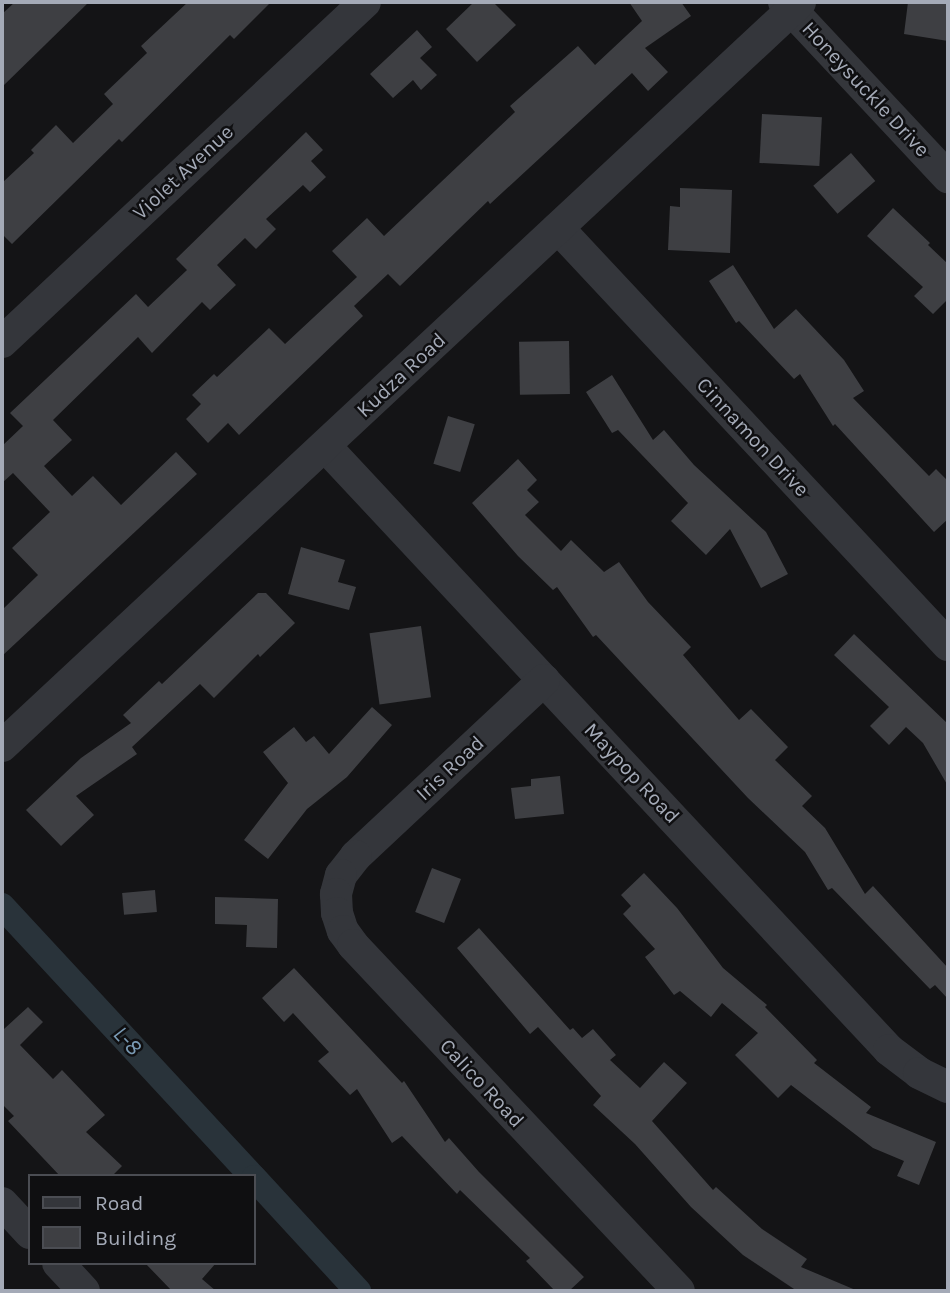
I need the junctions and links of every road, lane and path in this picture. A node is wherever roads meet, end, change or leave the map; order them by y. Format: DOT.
graph roads {
  1 [pos="365,2"];
  2 [pos="792,4"];
  3 [pos="948,177"];
  4 [pos="558,228"];
  5 [pos="2,342"];
  6 [pos="326,446"];
  7 [pos="948,645"];
  8 [pos="544,680"];
  9 [pos="2,746"];
  10 [pos="355,856"];
  11 [pos="948,1087"];
  12 [pos="2,1203"];
  13 [pos="28,1231"];
  14 [pos="60,1265"];
  15 [pos="84,1291"];
  16 [pos="679,1291"];
  1 -- 5 [label="street, Violet Avenue"];
  2 -- 3 [label="street, Honeysuckle Drive"];
  2 -- 4 [label="street, Kudza Road"];
  4 -- 6 [label="street, Kudza Road"];
  4 -- 7 [label="street, Cinnamon Drive"];
  6 -- 8 [label="street, Maypop Road"];
  6 -- 9 [label="street, Kudza Road"];
  8 -- 10 [label="street, Iris Road"];
  8 -- 11 [label="street, Maypop Road"];
  10 -- 16 [label="street, Calico Road"];
  12 -- 13 [label="street"];
  14 -- 15 [label="street"];
}
